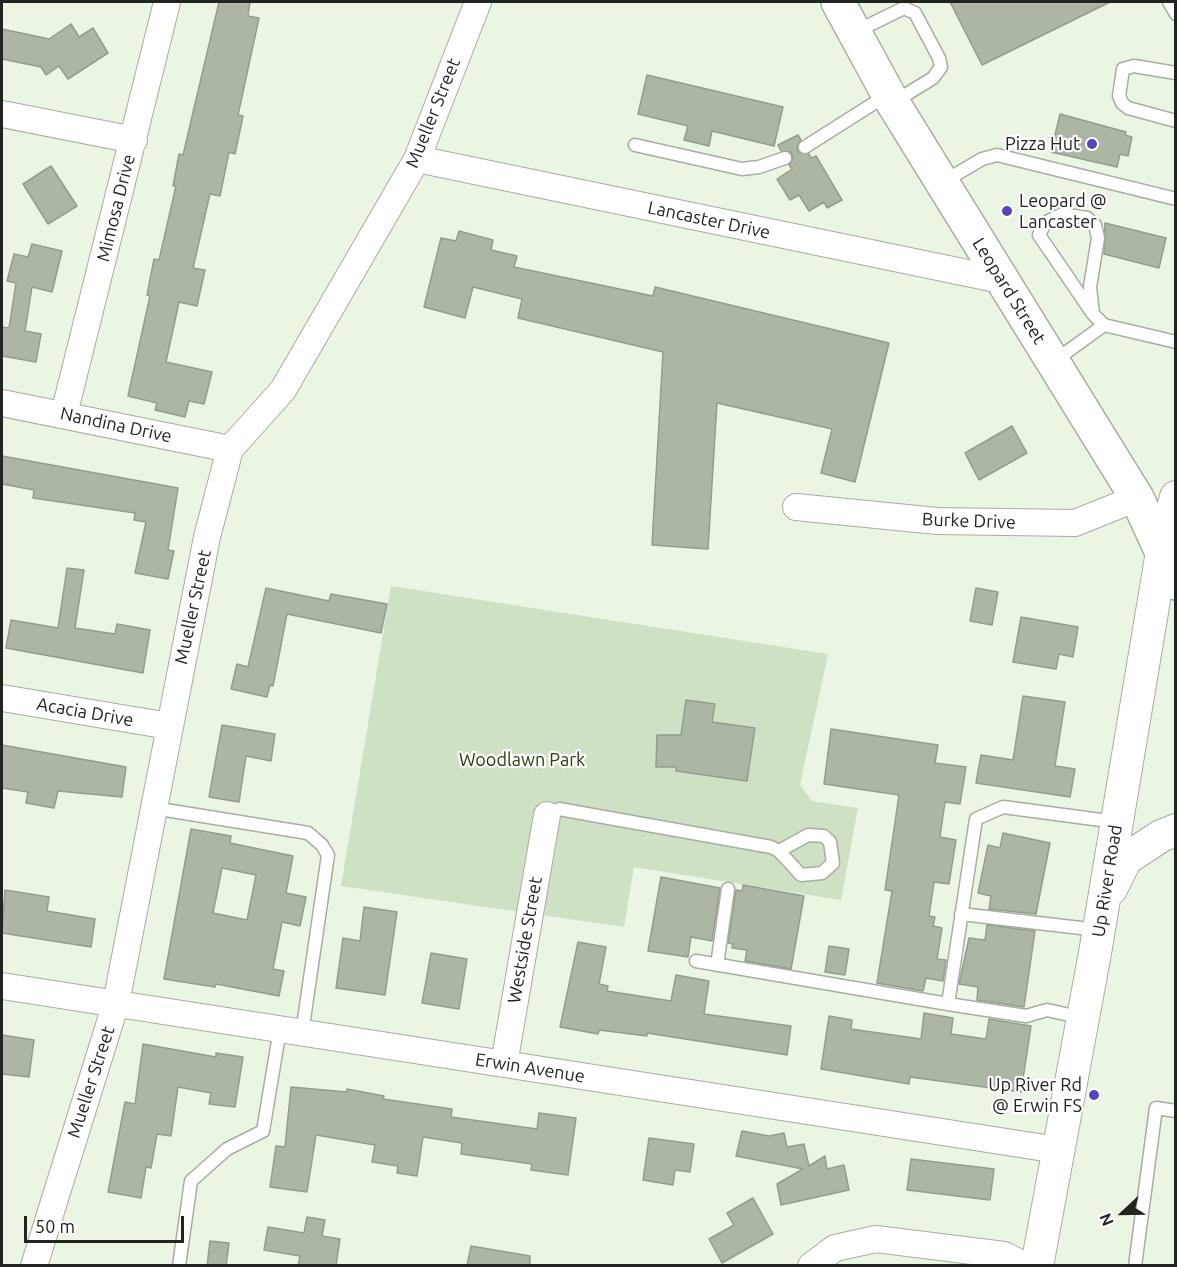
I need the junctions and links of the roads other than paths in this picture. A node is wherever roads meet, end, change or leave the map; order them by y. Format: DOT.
graph roads {
  1 [pos="167,2"];
  2 [pos="478,2"];
  3 [pos="838,2"];
  4 [pos="1169,2"];
  5 [pos="907,5"];
  6 [pos="1176,14"];
  7 [pos="853,33"];
  8 [pos="1176,73"];
  9 [pos="891,98"];
  10 [pos="2,114"];
  11 [pos="1176,121"];
  12 [pos="134,140"];
  13 [pos="635,145"];
  14 [pos="805,147"];
  15 [pos="785,158"];
  16 [pos="417,159"];
  17 [pos="942,183"];
  18 [pos="1176,199"];
  19 [pos="1001,280"];
  20 [pos="1093,314"];
  21 [pos="1104,325"];
  22 [pos="1176,328"];
  23 [pos="1174,342"];
  24 [pos="1053,363"];
  25 [pos="2,403"];
  26 [pos="64,414"];
  27 [pos="230,449"];
  28 [pos="1176,497"];
  29 [pos="1137,498"];
  30 [pos="796,507"];
  31 [pos="1162,552"];
  32 [pos="1176,584"];
  33 [pos="2,698"];
  34 [pos="169,726"];
  35 [pos="153,808"];
  36 [pos="547,815"];
  37 [pos="1117,822"];
  38 [pos="1176,830"];
  39 [pos="779,851"];
  40 [pos="728,889"];
  41 [pos="961,914"];
  42 [pos="1102,917"];
  43 [pos="696,961"];
  44 [pos="717,965"];
  45 [pos="2,986"];
  46 [pos="116,1003"];
  47 [pos="948,1004"];
  48 [pos="1083,1018"];
  49 [pos="291,1031"];
  50 [pos="504,1064"];
  51 [pos="1176,1111"];
  52 [pos="1058,1150"];
  53 [pos="33,1266"];
  54 [pos="179,1266"];
  55 [pos="811,1266"];
  56 [pos="1026,1266"];
  57 [pos="1037,1266"];
  58 [pos="1134,1266"];
  1 -- 12 [label="street, Mimosa Drive"];
  2 -- 16 [label="street, Mueller Street"];
  3 -- 7 [label="main road, Leopard Street"];
  4 -- 6 [label="lane"];
  5 -- 7 [label="lane"];
  5 -- 9 [label="lane"];
  7 -- 9 [label="main road, Leopard Street"];
  8 -- 11 [label="lane"];
  9 -- 14 [label="lane"];
  9 -- 17 [label="main road, Leopard Street"];
  10 -- 12 [label="street"];
  12 -- 26 [label="street, Mimosa Drive"];
  13 -- 15 [label="lane"];
  16 -- 19 [label="street, Lancaster Drive"];
  16 -- 27 [label="street, Mueller Street"];
  17 -- 18 [label="lane"];
  17 -- 19 [label="main road, Leopard Street"];
  19 -- 24 [label="main road, Leopard Street"];
  20 -- 20 [label="lane"];
  20 -- 21 [label="lane"];
  21 -- 23 [label="lane"];
  21 -- 24 [label="lane"];
  22 -- 23 [label="lane"];
  24 -- 29 [label="main road, Leopard Street"];
  25 -- 26 [label="street, Nandina Drive"];
  26 -- 27 [label="street, Nandina Drive"];
  27 -- 34 [label="street, Mueller Street"];
  28 -- 31 [label="street, Up River Road"];
  29 -- 30 [label="street, Burke Drive"];
  29 -- 31 [label="main road, Leopard Street"];
  31 -- 32 [label="main road, Leopard Street"];
  31 -- 37 [label="street, Up River Road"];
  33 -- 34 [label="street, Acacia Drive"];
  34 -- 35 [label="street, Mueller Street"];
  35 -- 46 [label="street, Mueller Street"];
  35 -- 49 [label="lane"];
  36 -- 39 [label="lane"];
  36 -- 50 [label="street, Westside Street"];
  37 -- 41 [label="lane"];
  37 -- 42 [label="street, Up River Road"];
  38 -- 42 [label="street"];
  40 -- 44 [label="lane"];
  41 -- 42 [label="lane"];
  41 -- 47 [label="lane"];
  42 -- 48 [label="street, Up River Road"];
  43 -- 44 [label="lane"];
  44 -- 47 [label="lane"];
  45 -- 46 [label="street, Erwin Avenue"];
  46 -- 49 [label="street, Erwin Avenue"];
  46 -- 53 [label="street, Mueller Street"];
  47 -- 48 [label="lane"];
  48 -- 52 [label="street, Up River Road"];
  49 -- 50 [label="street, Erwin Avenue"];
  49 -- 54 [label="lane"];
  50 -- 52 [label="street, Erwin Avenue"];
  51 -- 58 [label="lane"];
  52 -- 57 [label="street, Up River Road"];
  55 -- 56 [label="street"];
}
